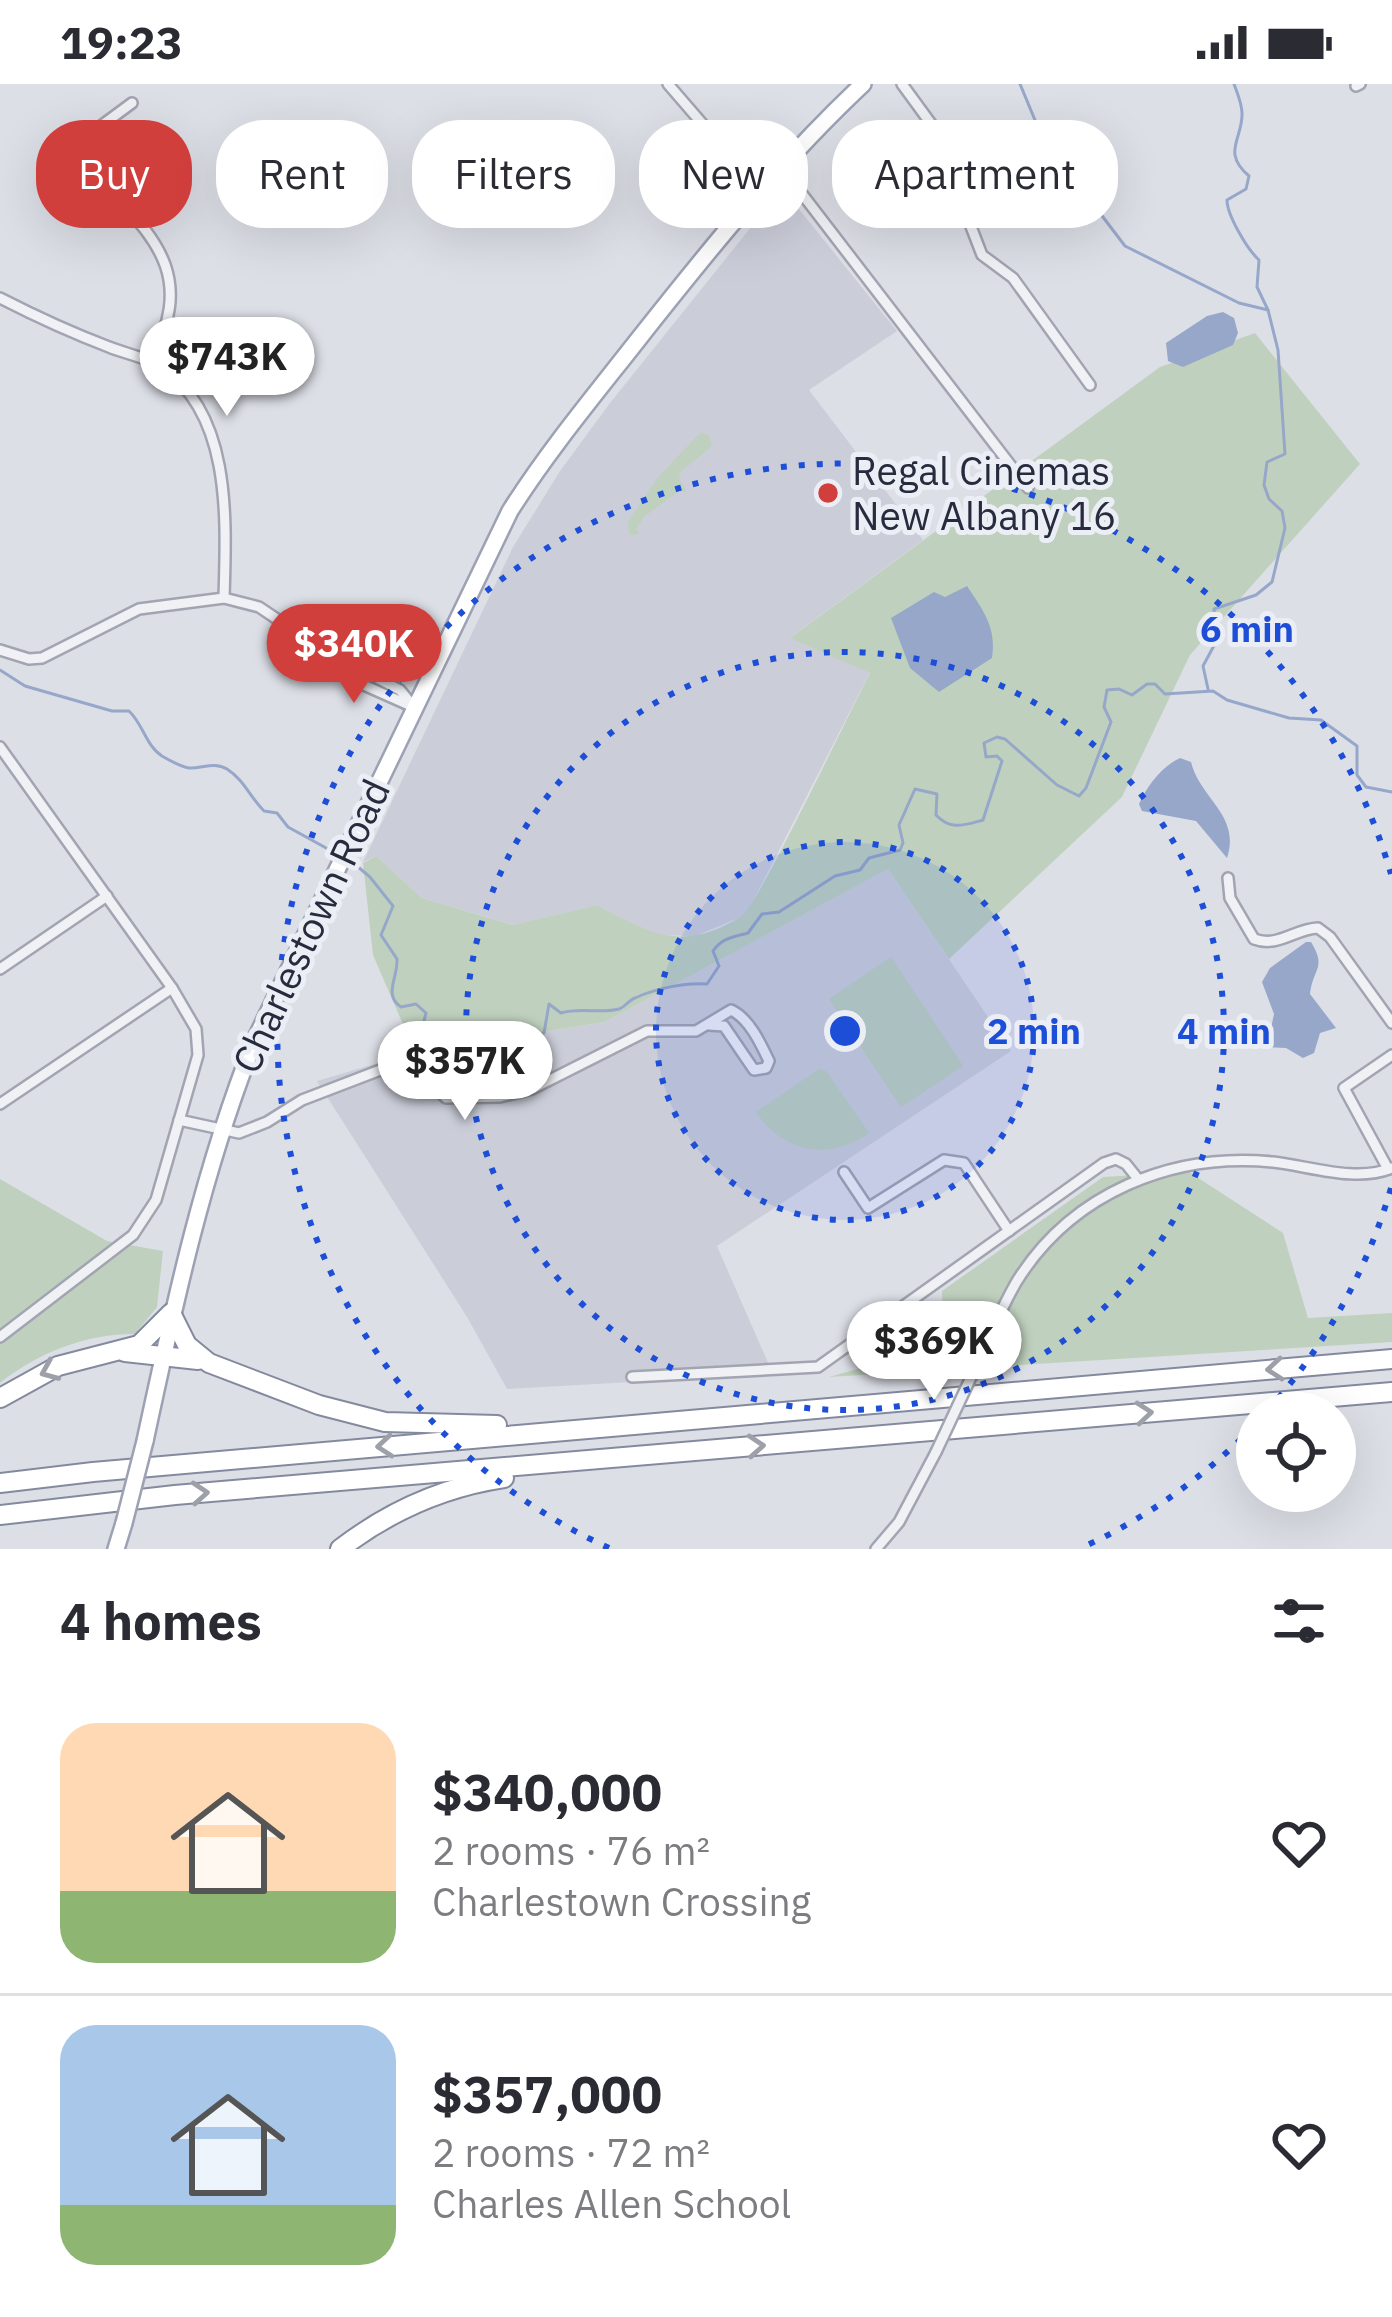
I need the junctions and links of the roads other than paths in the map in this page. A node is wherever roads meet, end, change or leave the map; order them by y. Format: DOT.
graph roads {
  1 [pos="668,84"];
  2 [pos="862,84"];
  3 [pos="902,84"];
  4 [pos="133,103"];
  5 [pos="699,120"];
  6 [pos="808,138"];
  7 [pos="808,202"];
  8 [pos="727,228"];
  9 [pos="0,298"];
  10 [pos="151,361"];
  11 [pos="1090,385"];
  12 [pos="1028,488"];
  13 [pos="224,598"];
  14 [pos="0,650"];
  15 [pos="414,707"];
  16 [pos="0,747"];
  17 [pos="1228,878"];
  18 [pos="107,896"];
  19 [pos="0,969"];
  20 [pos="172,988"];
  21 [pos="1392,1023"];
  22 [pos="709,1025"];
  23 [pos="1392,1055"];
  24 [pos="0,1104"];
  25 [pos="179,1120"];
  26 [pos="222,1132"];
  27 [pos="1390,1168"];
  28 [pos="844,1172"];
  29 [pos="1138,1179"];
  30 [pos="1009,1231"];
  31 [pos="172,1313"];
  32 [pos="0,1337"];
  33 [pos="120,1352"];
  34 [pos="163,1355"];
  35 [pos="1392,1359"];
  36 [pos="209,1363"];
  37 [pos="632,1377"];
  38 [pos="1392,1392"];
  39 [pos="0,1398"];
  40 [pos="759,1414"];
  41 [pos="683,1452"];
  42 [pos="0,1484"];
  43 [pos="0,1515"];
  44 [pos="116,1549"];
  45 [pos="340,1549"];
  46 [pos="876,1549"];
  1 -- 5 [label="street"];
  2 -- 6 [label="main road, Charlestown Road"];
  3 -- 11 [label="street"];
  4 -- 10 [label="street"];
  7 -- 12 [label="street"];
  8 -- 15 [label="main road, Charlestown Road"];
  9 -- 10 [label="street"];
  10 -- 13 [label="street"];
  13 -- 14 [label="street"];
  13 -- 15 [label="street"];
  15 -- 26 [label="main road, Charlestown Road"];
  16 -- 18 [label="street"];
  17 -- 21 [label="street"];
  18 -- 19 [label="street"];
  18 -- 20 [label="street"];
  20 -- 24 [label="street"];
  20 -- 25 [label="street"];
  22 -- 22 [label="street"];
  22 -- 26 [label="street"];
  23 -- 27 [label="street"];
  25 -- 26 [label="street"];
  25 -- 32 [label="street"];
  26 -- 31 [label="main road, Charlestown Road"];
  27 -- 29 [label="street"];
  28 -- 30 [label="street"];
  29 -- 30 [label="street"];
  29 -- 46 [label="street, bridge"];
  30 -- 37 [label="street"];
  31 -- 33 [label="highway"];
  31 -- 34 [label="main road, Charlestown Road"];
  31 -- 36 [label="highway"];
  33 -- 34 [label="highway"];
  33 -- 39 [label="highway, one-way"];
  34 -- 36 [label="highway"];
  34 -- 44 [label="main road, Charlestown Road, bridge"];
  35 -- 40 [label="highway, one-way"];
  36 -- 40 [label="highway"];
  41 -- 38 [label="highway, one-way"];
  40 -- 42 [label="highway, one-way"];
  43 -- 41 [label="highway, one-way"];
  41 -- 45 [label="highway"];
}
